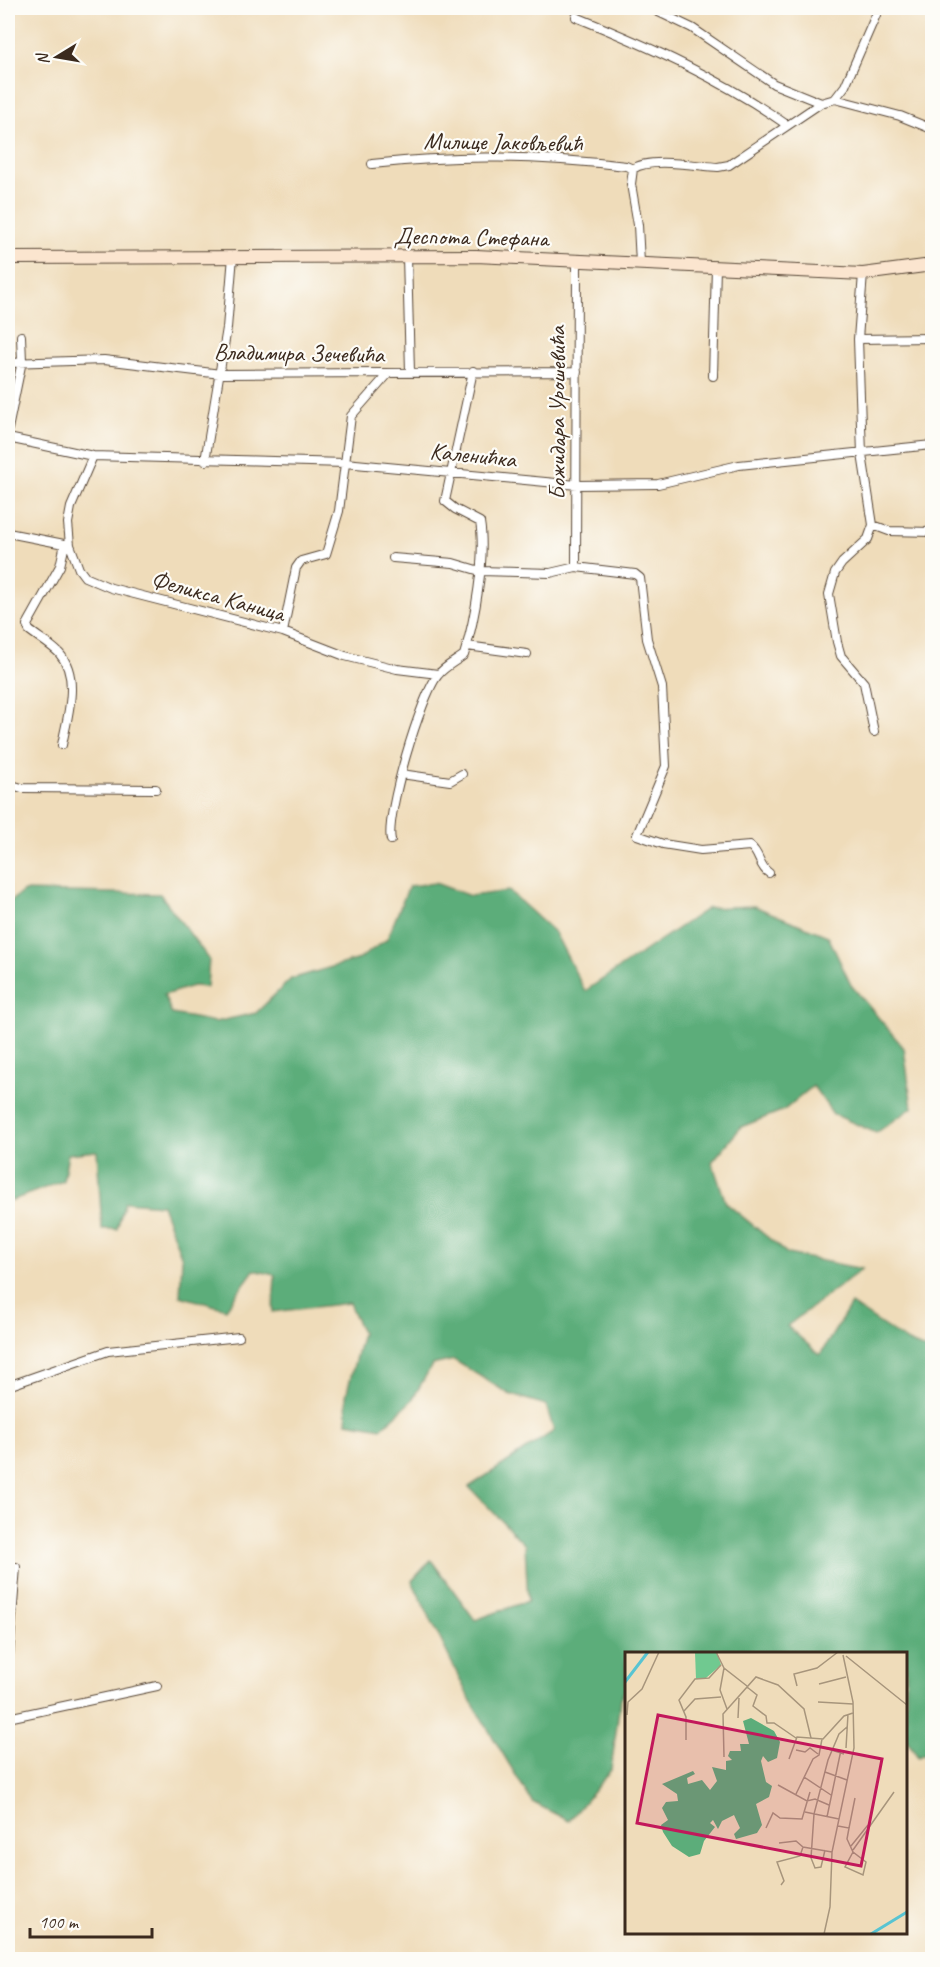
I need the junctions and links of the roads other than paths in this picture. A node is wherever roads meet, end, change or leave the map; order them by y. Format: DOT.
graph roads {
  1 [pos="650,8"];
  2 [pos="879,8"];
  3 [pos="576,17"];
  4 [pos="835,99"];
  5 [pos="820,103"];
  6 [pos="787,125"];
  7 [pos="933,129"];
  8 [pos="372,164"];
  9 [pos="633,169"];
  10 [pos="233,256"];
  11 [pos="407,256"];
  12 [pos="8,258"];
  13 [pos="577,260"];
  14 [pos="640,263"];
  15 [pos="933,265"];
  16 [pos="716,267"];
  17 [pos="863,274"];
  18 [pos="21,336"];
  19 [pos="933,338"];
  20 [pos="858,339"];
  21 [pos="22,361"];
  22 [pos="8,363"];
  23 [pos="473,371"];
  24 [pos="410,372"];
  25 [pos="577,372"];
  26 [pos="221,374"];
  27 [pos="388,374"];
  28 [pos="713,376"];
  29 [pos="8,429"];
  30 [pos="8,438"];
  31 [pos="933,445"];
  32 [pos="862,454"];
  33 [pos="93,456"];
  34 [pos="205,461"];
  35 [pos="345,463"];
  36 [pos="449,472"];
  37 [pos="577,485"];
  38 [pos="873,525"];
  39 [pos="933,532"];
  40 [pos="8,533"];
  41 [pos="67,544"];
  42 [pos="393,558"];
  43 [pos="576,567"];
  44 [pos="480,571"];
  45 [pos="283,632"];
  46 [pos="467,646"];
  47 [pos="527,654"];
  48 [pos="438,674"];
  49 [pos="874,732"];
  50 [pos="62,745"];
  51 [pos="401,774"];
  52 [pos="462,774"];
  53 [pos="8,784"];
  54 [pos="156,789"];
  55 [pos="391,840"];
  56 [pos="769,873"];
  57 [pos="239,1337"];
  58 [pos="8,1386"];
  59 [pos="16,1567"];
  60 [pos="8,1668"];
  61 [pos="157,1686"];
  62 [pos="8,1718"];
  1 -- 5 [label="street"];
  2 -- 4 [label="street"];
  3 -- 6 [label="street"];
  4 -- 5 [label="street"];
  4 -- 7 [label="street"];
  5 -- 6 [label="street"];
  6 -- 9 [label="street"];
  8 -- 9 [label="street, Милице Јаковљевић"];
  9 -- 14 [label="street"];
  10 -- 11 [label="main road, Деспота Стефана"];
  10 -- 12 [label="main road, Деспота Стефана"];
  10 -- 26 [label="street"];
  11 -- 13 [label="main road, Деспота Стефана"];
  11 -- 24 [label="street"];
  13 -- 14 [label="main road, Деспота Стефана"];
  13 -- 25 [label="street, Божидара Урошевића"];
  14 -- 16 [label="main road, Деспота Стефана"];
  15 -- 17 [label="main road, Деспота Стефана"];
  16 -- 17 [label="main road, Деспота Стефана"];
  16 -- 28 [label="street"];
  17 -- 20 [label="street"];
  18 -- 21 [label="street"];
  19 -- 20 [label="street"];
  20 -- 32 [label="street"];
  21 -- 22 [label="street, Владимира Зечевића"];
  21 -- 26 [label="street, Владимира Зечевића"];
  21 -- 29 [label="street"];
  23 -- 24 [label="street, Владимира Зечевића"];
  23 -- 25 [label="street, Владимира Зечевића"];
  23 -- 36 [label="street"];
  24 -- 27 [label="street, Владимира Зечевића"];
  25 -- 37 [label="street, Божидара Урошевића"];
  26 -- 27 [label="street, Владимира Зечевића"];
  26 -- 34 [label="street"];
  27 -- 35 [label="street"];
  30 -- 33 [label="street, Каленићка"];
  31 -- 32 [label="street, Каленићка"];
  32 -- 37 [label="street, Каленићка"];
  32 -- 38 [label="street"];
  33 -- 34 [label="street, Каленићка"];
  33 -- 41 [label="street"];
  34 -- 35 [label="street, Каленићка"];
  35 -- 36 [label="street, Каленићка"];
  35 -- 45 [label="street"];
  36 -- 37 [label="street, Каленићка"];
  36 -- 44 [label="street"];
  37 -- 43 [label="street, Божидара Урошевића"];
  38 -- 39 [label="street"];
  38 -- 49 [label="street"];
  40 -- 41 [label="street"];
  41 -- 45 [label="street, Феликса Каница"];
  41 -- 50 [label="street"];
  42 -- 44 [label="street"];
  43 -- 44 [label="street"];
  43 -- 56 [label="street"];
  44 -- 46 [label="street"];
  45 -- 48 [label="street, Феликса Каница"];
  46 -- 47 [label="street"];
  46 -- 48 [label="street"];
  48 -- 51 [label="street"];
  51 -- 52 [label="street"];
  51 -- 55 [label="street"];
  53 -- 54 [label="street"];
  57 -- 58 [label="street"];
  59 -- 60 [label="street"];
  61 -- 62 [label="street"];
}
